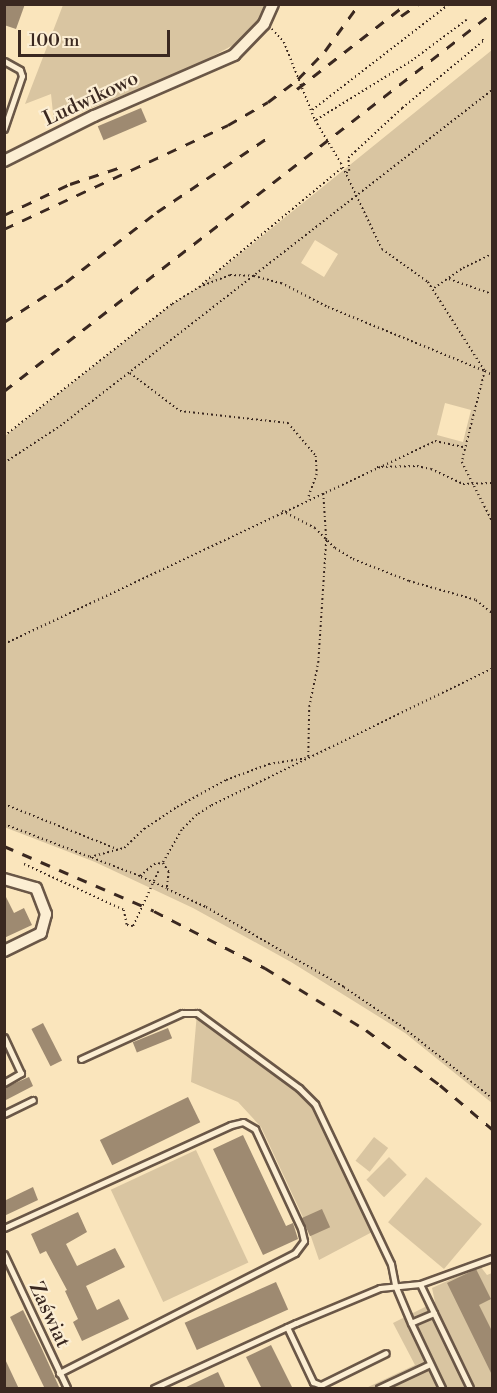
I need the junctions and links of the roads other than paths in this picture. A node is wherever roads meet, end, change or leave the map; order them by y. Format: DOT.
graph roads {
  1 [pos="273,4"];
  2 [pos="4,61"];
  3 [pos="4,129"];
  4 [pos="4,161"];
  5 [pos="4,879"];
  6 [pos="4,951"];
  7 [pos="4,1037"];
  8 [pos="81,1059"];
  9 [pos="4,1083"];
  10 [pos="33,1100"];
  11 [pos="4,1114"];
  12 [pos="4,1228"];
  13 [pos="4,1254"];
  14 [pos="492,1258"];
  15 [pos="420,1284"];
  16 [pos="394,1285"];
  17 [pos="434,1313"];
  18 [pos="411,1323"];
  19 [pos="287,1328"];
  20 [pos="386,1353"];
  21 [pos="430,1364"];
  22 [pos="59,1373"];
  23 [pos="67,1389"];
  24 [pos="154,1389"];
  25 [pos="379,1389"];
  26 [pos="442,1389"];
  27 [pos="470,1389"];
  1 -- 4 [label="street, Ludwikowo"];
  2 -- 3 [label="lane"];
  5 -- 6 [label="street"];
  7 -- 9 [label="lane"];
  8 -- 16 [label="lane"];
  10 -- 11 [label="lane"];
  12 -- 22 [label="lane"];
  13 -- 22 [label="lane, Zaświat"];
  14 -- 15 [label="lane"];
  15 -- 16 [label="lane"];
  15 -- 17 [label="lane"];
  16 -- 18 [label="lane"];
  16 -- 19 [label="lane"];
  17 -- 18 [label="lane"];
  17 -- 27 [label="lane"];
  18 -- 21 [label="lane"];
  19 -- 20 [label="lane"];
  19 -- 24 [label="lane"];
  21 -- 25 [label="lane"];
  21 -- 26 [label="lane"];
  22 -- 23 [label="lane, Zaświat"];
}
